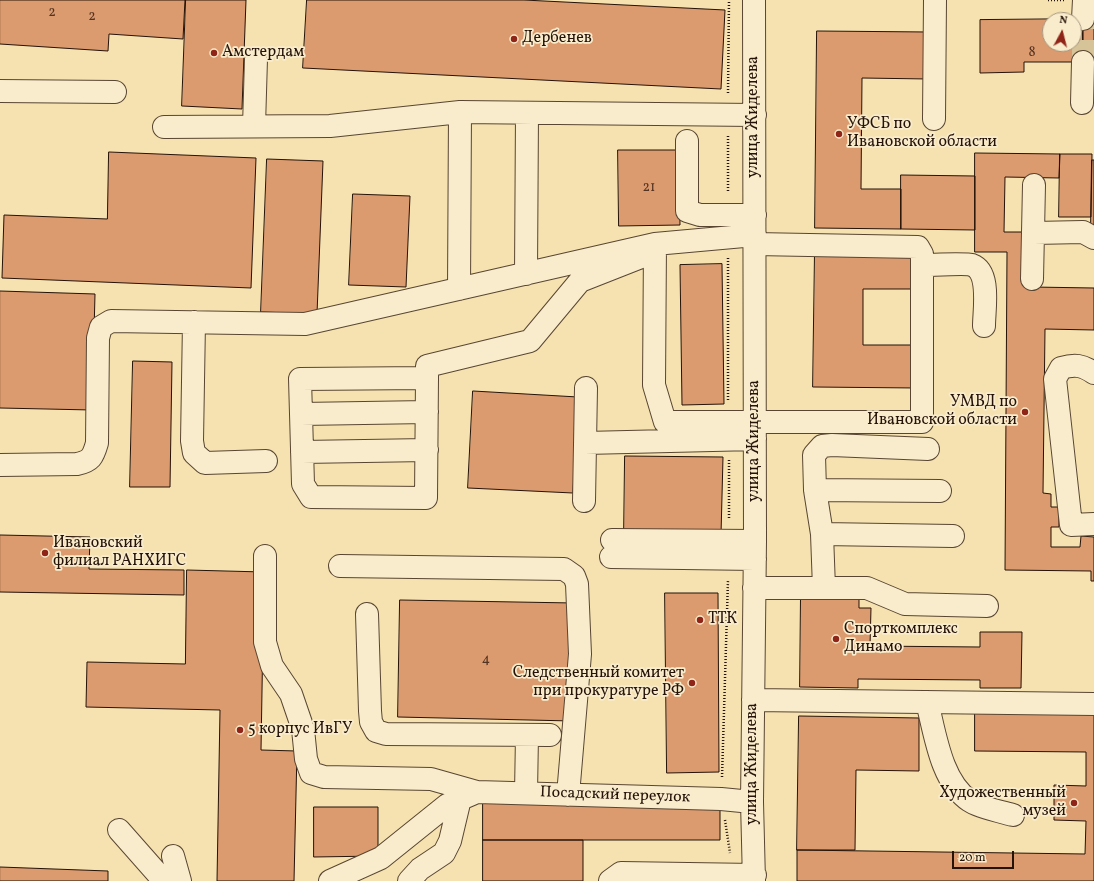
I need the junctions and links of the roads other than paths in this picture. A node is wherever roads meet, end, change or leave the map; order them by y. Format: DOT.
graph roads {
  1 [pos="754,0"];
  2 [pos="935,0"];
  3 [pos="256,59"];
  4 [pos="1083,62"];
  5 [pos="0,91"];
  6 [pos="116,92"];
  7 [pos="1082,103"];
  8 [pos="460,112"];
  9 [pos="527,113"];
  10 [pos="755,115"];
  11 [pos="934,119"];
  12 [pos="164,126"];
  13 [pos="254,126"];
  14 [pos="687,141"];
  15 [pos="1034,184"];
  16 [pos="755,231"];
  17 [pos="1034,233"];
  18 [pos="1094,238"];
  19 [pos="655,244"];
  20 [pos="922,264"];
  21 [pos="526,274"];
  22 [pos="1032,279"];
  23 [pos="459,289"];
  24 [pos="194,322"];
  25 [pos="984,326"];
  26 [pos="1094,373"];
  27 [pos="427,378"];
  28 [pos="586,388"];
  29 [pos="427,412"];
  30 [pos="301,414"];
  31 [pos="755,431"];
  32 [pos="585,443"];
  33 [pos="928,449"];
  34 [pos="427,450"];
  35 [pos="302,452"];
  36 [pos="266,461"];
  37 [pos="0,465"];
  38 [pos="816,490"];
  39 [pos="940,492"];
  40 [pos="584,501"];
  41 [pos="1094,524"];
  42 [pos="822,534"];
  43 [pos="953,536"];
  44 [pos="612,548"];
  45 [pos="755,550"];
  46 [pos="265,556"];
  47 [pos="340,566"];
  48 [pos="754,588"];
  49 [pos="824,588"];
  50 [pos="987,606"];
  51 [pos="367,614"];
  52 [pos="753,700"];
  53 [pos="927,702"];
  54 [pos="1094,704"];
  55 [pos="527,735"];
  56 [pos="550,735"];
  57 [pos="526,793"];
  58 [pos="568,795"];
  59 [pos="468,796"];
  60 [pos="752,802"];
  61 [pos="1013,815"];
  62 [pos="120,830"];
  63 [pos="173,856"];
  64 [pos="754,878"];
  65 [pos="164,881"];
  66 [pos="180,881"];
  67 [pos="330,881"];
  68 [pos="409,881"];
  69 [pos="610,881"];
  1 -- 10 [label="street, улица Жиделева"];
  2 -- 11 [label="street"];
  3 -- 13 [label="street"];
  4 -- 7 [label="street"];
  5 -- 6 [label="street"];
  8 -- 9 [label="street"];
  8 -- 13 [label="street"];
  8 -- 23 [label="street"];
  9 -- 10 [label="street"];
  9 -- 21 [label="street"];
  10 -- 16 [label="street, улица Жиделева"];
  12 -- 13 [label="street"];
  14 -- 16 [label="street"];
  15 -- 17 [label="street"];
  16 -- 19 [label="street"];
  16 -- 20 [label="street"];
  16 -- 31 [label="street, улица Жиделева"];
  17 -- 18 [label="street"];
  17 -- 22 [label="street"];
  19 -- 21 [label="street"];
  19 -- 27 [label="street"];
  19 -- 31 [label="street"];
  20 -- 25 [label="street"];
  20 -- 31 [label="street"];
  21 -- 23 [label="street"];
  23 -- 24 [label="street"];
  24 -- 36 [label="street"];
  24 -- 37 [label="street"];
  26 -- 41 [label="street"];
  27 -- 29 [label="street"];
  27 -- 30 [label="street"];
  28 -- 32 [label="street"];
  29 -- 30 [label="street"];
  29 -- 34 [label="street"];
  30 -- 35 [label="street"];
  31 -- 32 [label="street"];
  31 -- 45 [label="street, улица Жиделева"];
  32 -- 40 [label="street"];
  33 -- 38 [label="street"];
  34 -- 35 [label="street"];
  34 -- 35 [label="street"];
  38 -- 39 [label="street"];
  38 -- 42 [label="street"];
  42 -- 43 [label="street"];
  42 -- 49 [label="street"];
  44 -- 45 [label="street"];
  45 -- 48 [label="street, улица Жиделева"];
  46 -- 59 [label="street, Посадский переулок"];
  47 -- 58 [label="street"];
  48 -- 49 [label="street"];
  48 -- 52 [label="street, улица Жиделева"];
  49 -- 50 [label="street"];
  51 -- 55 [label="street"];
  52 -- 53 [label="street"];
  52 -- 60 [label="street, улица Жиделева"];
  53 -- 54 [label="street"];
  53 -- 61 [label="street"];
  55 -- 56 [label="street"];
  55 -- 57 [label="street"];
  57 -- 58 [label="street, Посадский переулок"];
  57 -- 59 [label="street, Посадский переулок"];
  58 -- 60 [label="street, Посадский переулок"];
  59 -- 67 [label="street"];
  59 -- 68 [label="street"];
  60 -- 64 [label="street, улица Жиделева"];
  62 -- 65 [label="street"];
  63 -- 66 [label="street"];
  64 -- 69 [label="street"];
}
